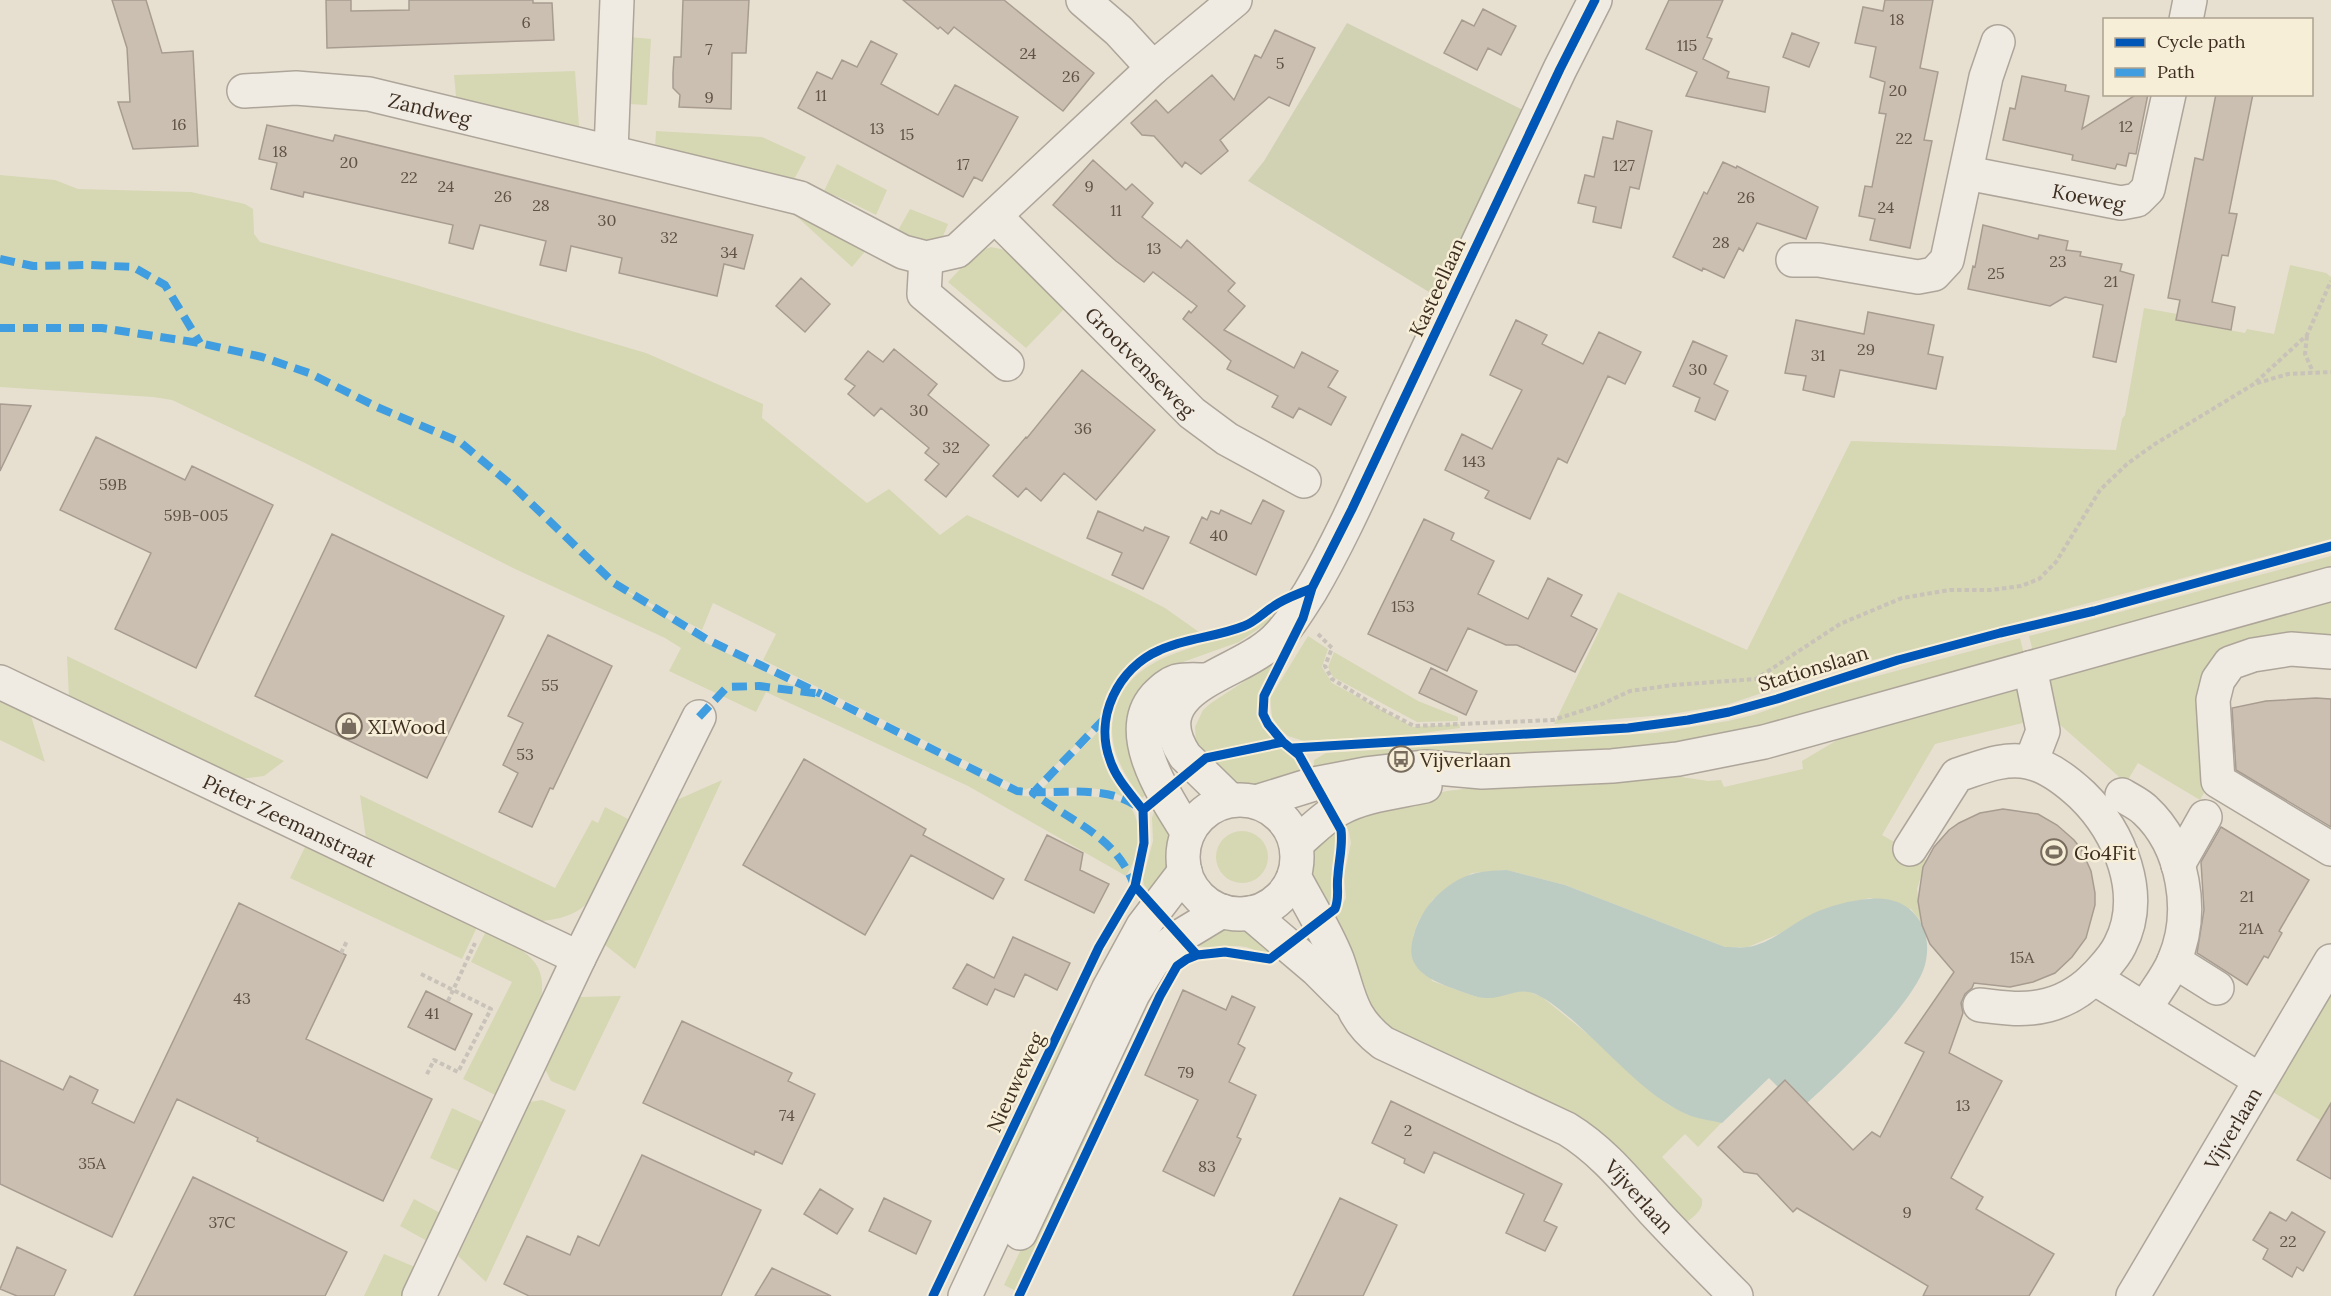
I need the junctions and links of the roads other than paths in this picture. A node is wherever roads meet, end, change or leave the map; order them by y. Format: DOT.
graph roads {
  1 [pos="617,0"];
  2 [pos="1083,0"];
  3 [pos="1235,0"];
  4 [pos="1595,0"];
  5 [pos="2190,0"];
  6 [pos="2186,18"];
  7 [pos="1998,42"];
  8 [pos="1153,68"];
  9 [pos="244,91"];
  10 [pos="2169,96"];
  11 [pos="611,151"];
  12 [pos="1967,173"];
  13 [pos="995,216"];
  14 [pos="926,258"];
  15 [pos="1793,260"];
  16 [pos="1006,364"];
  17 [pos="1304,481"];
  18 [pos="2331,584"];
  19 [pos="2331,652"];
  20 [pos="2030,669"];
  21 [pos="1205,680"];
  22 [pos="0,682"];
  23 [pos="699,717"];
  24 [pos="2031,762"];
  25 [pos="1482,772"];
  26 [pos="2122,795"];
  27 [pos="1243,801"];
  28 [pos="2205,817"];
  29 [pos="1188,833"];
  30 [pos="1910,849"];
  31 [pos="2331,849"];
  32 [pos="1295,860"];
  33 [pos="2178,865"];
  34 [pos="1185,871"];
  35 [pos="1236,912"];
  36 [pos="579,958"];
  37 [pos="2174,961"];
  38 [pos="2331,961"];
  39 [pos="2094,978"];
  40 [pos="2217,988"];
  41 [pos="1349,1002"];
  42 [pos="1980,1005"];
  43 [pos="2145,1009"];
  44 [pos="2260,1080"];
  45 [pos="419,1296"];
  46 [pos="965,1296"];
  47 [pos="990,1296"];
  48 [pos="1736,1296"];
  49 [pos="2133,1296"];
  1 -- 11 [label="street"];
  2 -- 8 [label="street"];
  3 -- 8 [label="street"];
  4 -- 21 [label="street, Kasteellaan"];
  5 -- 6 [label="street"];
  7 -- 12 [label="street"];
  8 -- 13 [label="street"];
  9 -- 11 [label="street, Zandweg"];
  10 -- 12 [label="street, Koeweg"];
  11 -- 14 [label="street, Zandweg"];
  12 -- 15 [label="street"];
  13 -- 14 [label="street"];
  13 -- 17 [label="street, Grootvenseweg"];
  14 -- 16 [label="street"];
  18 -- 20 [label="street"];
  19 -- 31 [label="street"];
  20 -- 24 [label="street"];
  20 -- 25 [label="street"];
  21 -- 27 [label="street, Kasteellaan"];
  21 -- 29 [label="street, Kasteellaan"];
  22 -- 36 [label="street, Pieter Zeemanstraat"];
  23 -- 36 [label="street"];
  24 -- 30 [label="street"];
  24 -- 39 [label="street"];
  25 -- 27 [label="street"];
  25 -- 32 [label="street"];
  26 -- 33 [label="street"];
  27 -- 29 [label="street"];
  27 -- 32 [label="street"];
  28 -- 33 [label="street"];
  29 -- 34 [label="street"];
  32 -- 35 [label="street"];
  32 -- 41 [label="street, Vijverlaan"];
  33 -- 37 [label="street"];
  34 -- 35 [label="street"];
  34 -- 46 [label="street"];
  35 -- 41 [label="street, Vijverlaan"];
  35 -- 47 [label="street"];
  36 -- 45 [label="street"];
  37 -- 40 [label="street"];
  37 -- 43 [label="street"];
  38 -- 44 [label="street, Vijverlaan"];
  39 -- 42 [label="street"];
  39 -- 43 [label="street"];
  41 -- 48 [label="street, Vijverlaan"];
  43 -- 44 [label="street"];
  44 -- 49 [label="street, Vijverlaan"];
}
